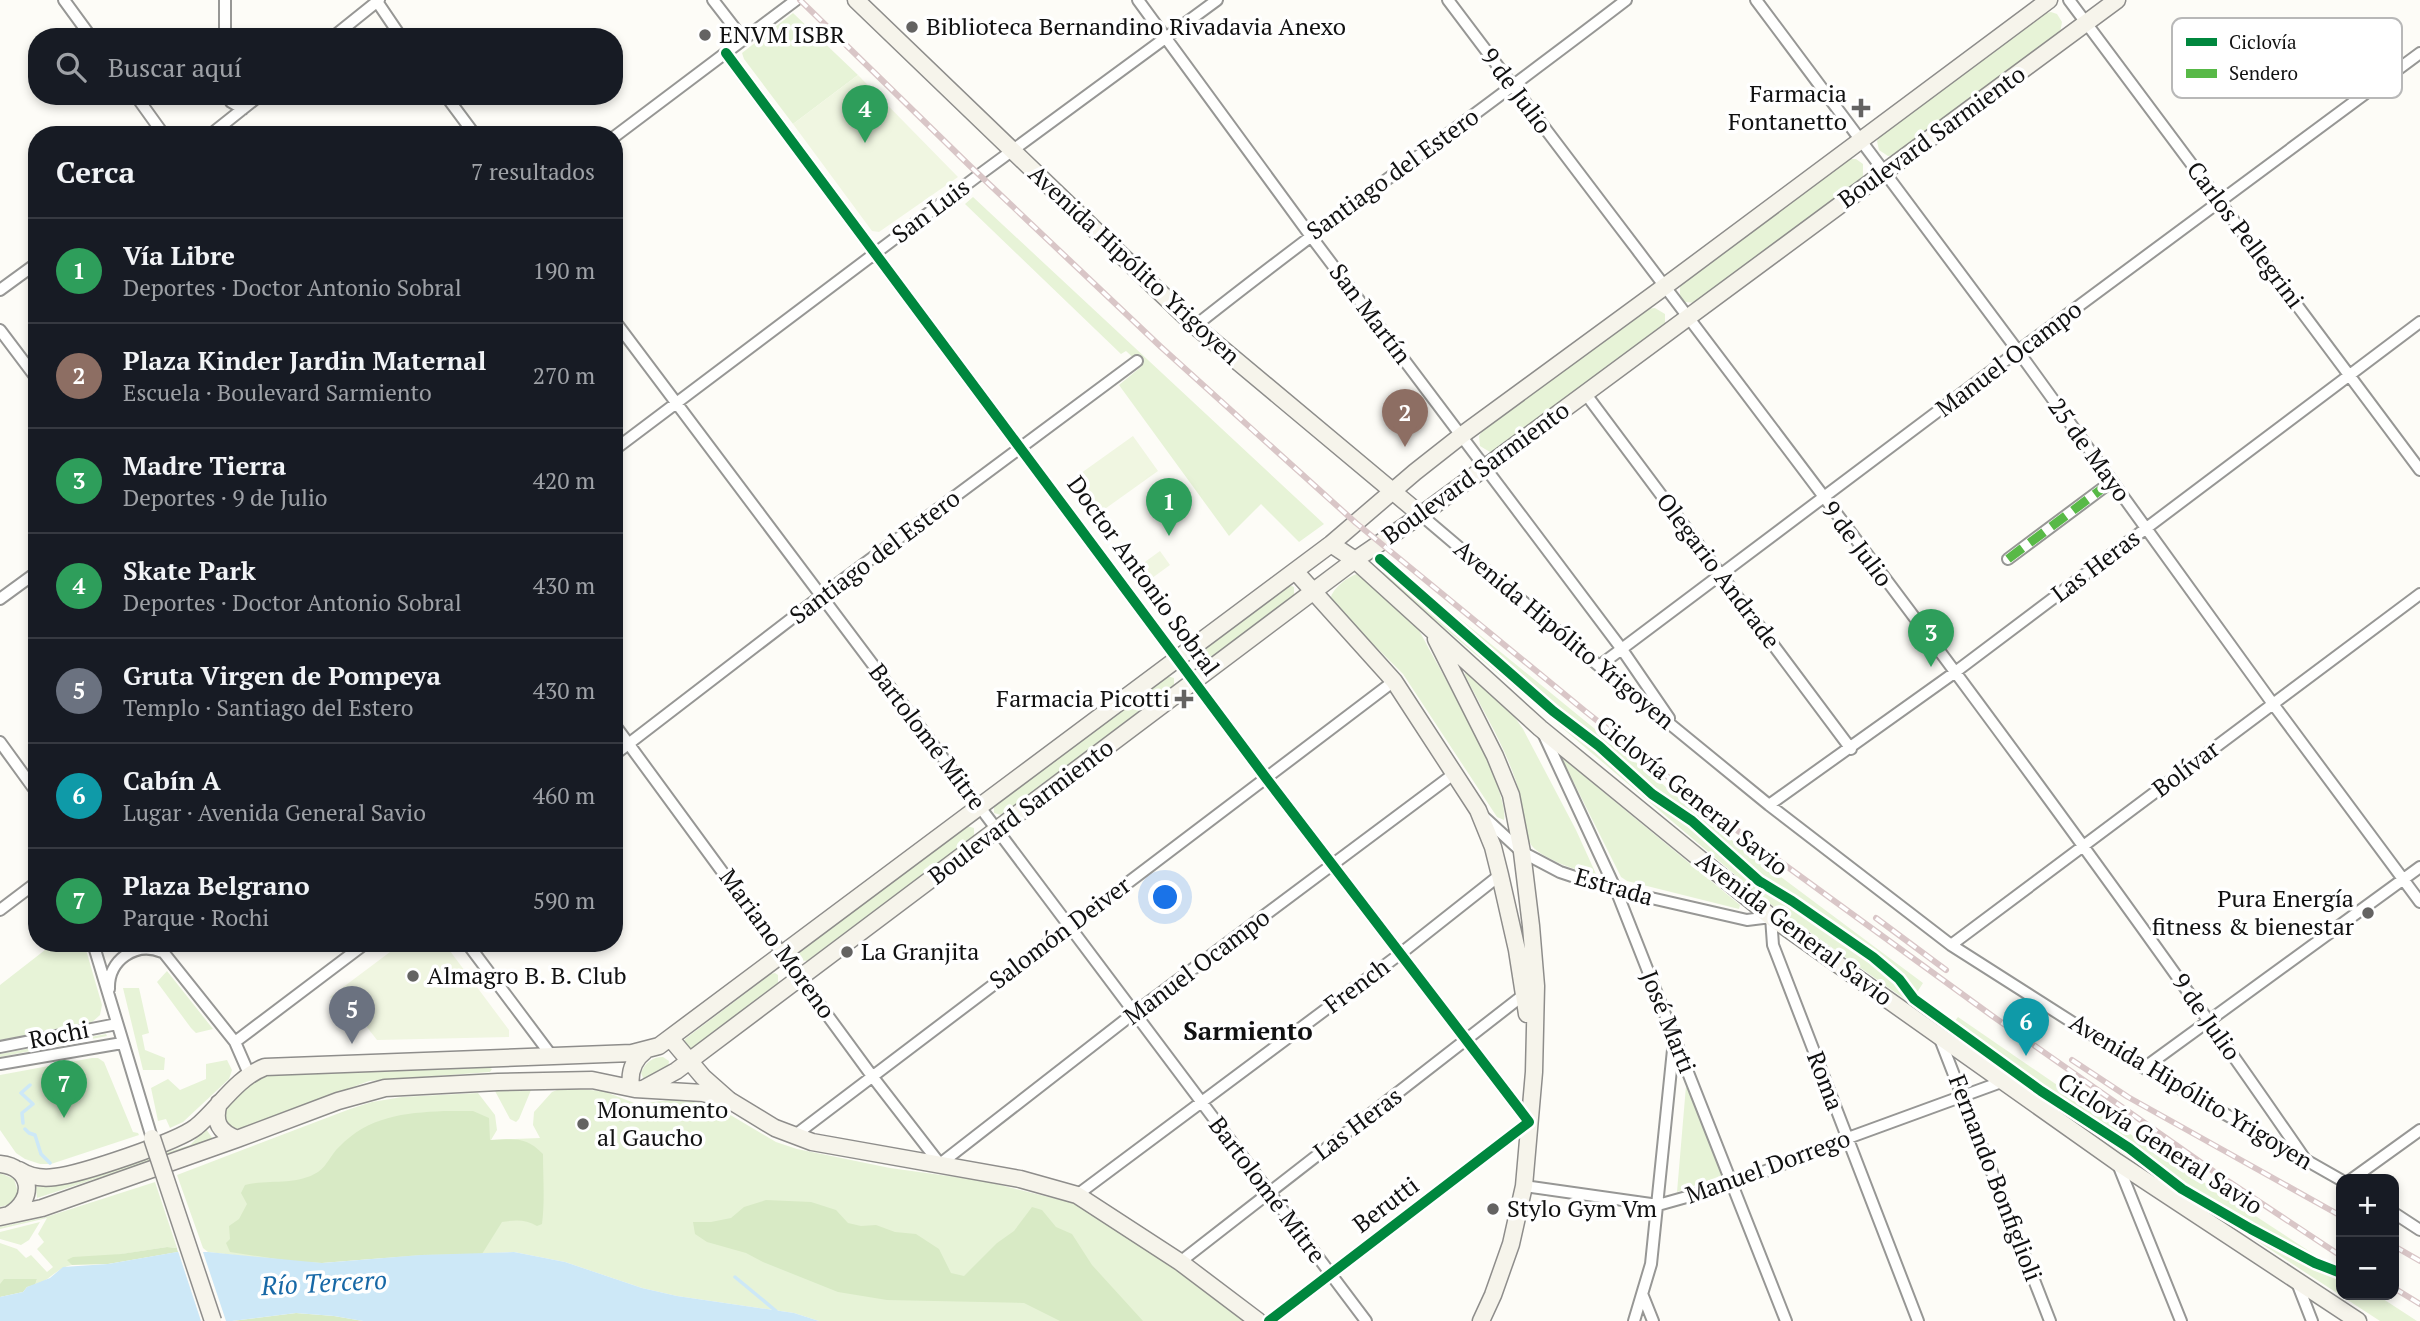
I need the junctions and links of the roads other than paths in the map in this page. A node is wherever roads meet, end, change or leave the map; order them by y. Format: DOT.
graph roads {
  1 [pos="64,0"];
  2 [pos="225,0"];
  3 [pos="377,0"];
  4 [pos="713,0"];
  5 [pos="796,0"];
  6 [pos="856,0"];
  7 [pos="1138,0"];
  8 [pos="1217,0"];
  9 [pos="1448,0"];
  10 [pos="1626,0"];
  11 [pos="1756,0"];
  12 [pos="2049,0"];
  13 [pos="2070,0"];
  14 [pos="2118,0"];
  15 [pos="2087,23"];
  16 [pos="84,28"];
  17 [pos="225,28"];
  18 [pos="344,28"];
  19 [pos="395,28"];
  20 [pos="1166,38"];
  21 [pos="744,40"];
  22 [pos="726,53"];
  23 [pos="2420,53"];
  24 [pos="2402,67"];
  25 [pos="1513,86"];
  26 [pos="2360,98"];
  27 [pos="142,105"];
  28 [pos="236,105"];
  29 [pos="248,105"];
  30 [pos="453,105"];
  31 [pos="243,109"];
  32 [pos="158,126"];
  33 [pos="221,126"];
  34 [pos="468,126"];
  35 [pos="623,130"];
  36 [pos="1860,140"];
  37 [pos="1012,152"];
  38 [pos="1884,173"];
  39 [pos="2221,203"];
  40 [pos="1310,234"];
  41 [pos="876,253"];
  42 [pos="28,270"];
  43 [pos="1664,287"];
  44 [pos="0,290"];
  45 [pos="1688,317"];
  46 [pos="2420,322"];
  47 [pos="1195,326"];
  48 [pos="0,330"];
  49 [pos="623,332"];
  50 [pos="2018,351"];
  51 [pos="1137,361"];
  52 [pos="28,367"];
  53 [pos="2348,374"];
  54 [pos="1585,393"];
  55 [pos="677,403"];
  56 [pos="1462,435"];
  57 [pos="623,443"];
  58 [pos="1021,447"];
  59 [pos="1486,467"];
  60 [pos="2420,470"];
  61 [pos="2111,482"];
  62 [pos="1392,492"];
  63 [pos="1822,498"];
  64 [pos="1421,515"];
  65 [pos="2145,528"];
  66 [pos="1331,544"];
  67 [pos="2008,559"];
  68 [pos="1355,560"];
  69 [pos="1295,571"];
  70 [pos="1720,574"];
  71 [pos="28,579"];
  72 [pos="1312,593"];
  73 [pos="2420,594"];
  74 [pos="821,596"];
  75 [pos="0,599"];
  76 [pos="1429,627"];
  77 [pos="1621,648"];
  78 [pos="1178,659"];
  79 [pos="1599,666"];
  80 [pos="1954,673"];
  81 [pos="1194,681"];
  82 [pos="1394,681"];
  83 [pos="2273,704"];
  84 [pos="1540,728"];
  85 [pos="1677,729"];
  86 [pos="623,736"];
  87 [pos="0,742"];
  88 [pos="629,744"];
  89 [pos="623,748"];
  90 [pos="1851,748"];
  91 [pos="1455,773"];
  92 [pos="1266,778"];
  93 [pos="28,781"];
  94 [pos="1769,805"];
  95 [pos="980,807"];
  96 [pos="1478,810"];
  97 [pos="997,831"];
  98 [pos="2082,847"];
  99 [pos="1522,852"];
  100 [pos="1333,866"];
  101 [pos="2420,867"];
  102 [pos="1500,876"];
  103 [pos="2403,879"];
  104 [pos="28,889"];
  105 [pos="1616,890"];
  106 [pos="2420,902"];
  107 [pos="0,910"];
  108 [pos="1771,917"];
  109 [pos="1069,926"];
  110 [pos="1951,944"];
  111 [pos="96,952"];
  112 [pos="130,952"];
  113 [pos="162,952"];
  114 [pos="354,952"];
  115 [pos="474,952"];
  116 [pos="785,954"];
  117 [pos="1400,954"];
  118 [pos="801,977"];
  119 [pos="1530,990"];
  120 [pos="109,995"];
  121 [pos="1134,1013"];
  122 [pos="2209,1020"];
  123 [pos="117,1024"];
  124 [pos="1674,1036"];
  125 [pos="1939,1036"];
  126 [pos="671,1038"];
  127 [pos="1468,1041"];
  128 [pos="235,1042"];
  129 [pos="122,1043"];
  130 [pos="0,1047"];
  131 [pos="645,1051"];
  132 [pos="551,1055"];
  133 [pos="497,1056"];
  134 [pos="689,1061"];
  135 [pos="0,1064"];
  136 [pos="2144,1068"];
  137 [pos="249,1074"];
  138 [pos="873,1076"];
  139 [pos="2004,1081"];
  140 [pos="498,1082"];
  141 [pos="637,1088"];
  142 [pos="1963,1097"];
  143 [pos="729,1100"];
  144 [pos="219,1103"];
  145 [pos="1201,1103"];
  146 [pos="1529,1122"];
  147 [pos="2420,1130"];
  148 [pos="794,1136"];
  149 [pos="152,1138"];
  150 [pos="1848,1138"];
  151 [pos="237,1139"];
  152 [pos="2117,1162"];
  153 [pos="2307,1162"];
  154 [pos="7,1163"];
  155 [pos="940,1164"];
  156 [pos="2358,1174"];
  157 [pos="2336,1177"];
  158 [pos="1733,1184"];
  159 [pos="1524,1186"];
  160 [pos="1268,1192"];
  161 [pos="1077,1195"];
  162 [pos="1658,1205"];
  163 [pos="4,1216"];
  164 [pos="2399,1216"];
  165 [pos="2420,1230"];
  166 [pos="1180,1262"];
  167 [pos="1331,1274"];
  168 [pos="2296,1280"];
  169 [pos="1643,1296"];
  170 [pos="213,1321"];
  171 [pos="1258,1321"];
  172 [pos="1269,1321"];
  173 [pos="1366,1321"];
  174 [pos="1481,1321"];
  175 [pos="1634,1321"];
  176 [pos="1653,1321"];
  177 [pos="1786,1321"];
  178 [pos="1918,1321"];
  179 [pos="2050,1321"];
  180 [pos="2181,1321"];
  181 [pos="2312,1321"];
  182 [pos="2358,1321"];
  1 -- 16 [label="street"];
  2 -- 17 [label="street"];
  3 -- 18 [label="street"];
  3 -- 19 [label="street"];
  4 -- 21 [label="street"];
  5 -- 21 [label="street"];
  6 -- 37 [label="main road, Avenida Hipólito Yrigoyen"];
  7 -- 20 [label="street, San Martín"];
  8 -- 20 [label="street, San Luis"];
  9 -- 25 [label="street, 9 de Julio"];
  10 -- 25 [label="street, Santiago del Estero"];
  11 -- 36 [label="street, 25 de Mayo"];
  12 -- 36 [label="main road, Boulevard Sarmiento"];
  13 -- 15 [label="street, Carlos Pellegrini"];
  14 -- 15 [label="main road, Boulevard Sarmiento"];
  15 -- 38 [label="main road, Boulevard Sarmiento"];
  15 -- 39 [label="street, Carlos Pellegrini"];
  20 -- 37 [label="street, San Luis"];
  20 -- 40 [label="street, San Martín"];
  21 -- 22 [label="street"];
  22 -- 35 [label="street"];
  22 -- 41 [label="street, Doctor Antonio Sobral"];
  23 -- 24 [label="street, Manuel Ocampo"];
  25 -- 40 [label="street, Santiago del Estero"];
  25 -- 43 [label="street, 9 de Julio"];
  26 -- 39 [label="street, Manuel Ocampo"];
  27 -- 32 [label="street"];
  28 -- 31 [label="street"];
  29 -- 31 [label="street"];
  30 -- 34 [label="street"];
  31 -- 33 [label="street"];
  36 -- 38 [label="street, 25 de Mayo"];
  36 -- 43 [label="main road, Boulevard Sarmiento"];
  37 -- 41 [label="street, San Luis"];
  37 -- 47 [label="main road, Avenida Hipólito Yrigoyen"];
  38 -- 45 [label="main road, Boulevard Sarmiento"];
  38 -- 50 [label="street, 25 de Mayo"];
  39 -- 50 [label="street, Manuel Ocampo"];
  39 -- 53 [label="street, Carlos Pellegrini"];
  40 -- 47 [label="street, Santiago del Estero"];
  40 -- 56 [label="street, San Martín"];
  41 -- 55 [label="street, San Luis"];
  41 -- 58 [label="street, Doctor Antonio Sobral"];
  42 -- 44 [label="street"];
  43 -- 45 [label="street, 9 de Julio"];
  43 -- 56 [label="main road, Boulevard Sarmiento"];
  45 -- 54 [label="main road, Boulevard Sarmiento"];
  45 -- 63 [label="street, 9 de Julio"];
  46 -- 53 [label="street, Las Heras"];
  47 -- 62 [label="main road, Avenida Hipólito Yrigoyen"];
  48 -- 52 [label="street"];
  49 -- 55 [label="street, Bartolomé Mitre"];
  50 -- 61 [label="street, 25 de Mayo"];
  50 -- 63 [label="street, Manuel Ocampo"];
  51 -- 58 [label="street, Santiago del Estero"];
  53 -- 60 [label="street, Carlos Pellegrini"];
  53 -- 65 [label="street, Las Heras"];
  54 -- 59 [label="main road, Boulevard Sarmiento"];
  54 -- 70 [label="street, Olegario Andrade"];
  55 -- 57 [label="street, San Luis"];
  55 -- 74 [label="street, Bartolomé Mitre"];
  56 -- 59 [label="street, San Martín"];
  56 -- 62 [label="main road, Boulevard Sarmiento"];
  58 -- 74 [label="street, Santiago del Estero"];
  58 -- 78 [label="street, Doctor Antonio Sobral"];
  59 -- 64 [label="main road, Boulevard Sarmiento"];
  59 -- 77 [label="street, San Martín"];
  61 -- 65 [label="street, 25 de Mayo"];
  61 -- 67 [label="street"];
  62 -- 64 [label="main road, Avenida Hipólito Yrigoyen"];
  62 -- 66 [label="main road, Boulevard Sarmiento"];
  63 -- 70 [label="street, Manuel Ocampo"];
  63 -- 80 [label="street, 9 de Julio"];
  64 -- 68 [label="main road, Boulevard Sarmiento"];
  64 -- 79 [label="street, Avenida Hipólito Yrigoyen"];
  65 -- 80 [label="street, Las Heras"];
  65 -- 83 [label="street, 25 de Mayo"];
  66 -- 68 [label="main road, Avenida General Savio"];
  66 -- 69 [label="main road, Boulevard Sarmiento"];
  68 -- 72 [label="main road, Boulevard Sarmiento"];
  68 -- 76 [label="main road, Avenida General Savio"];
  69 -- 72 [label="main road"];
  69 -- 78 [label="main road, Boulevard Sarmiento"];
  70 -- 77 [label="street, Manuel Ocampo"];
  70 -- 90 [label="street, Olegario Andrade"];
  71 -- 75 [label="street"];
  72 -- 81 [label="main road, Boulevard Sarmiento"];
  72 -- 82 [label="main road"];
  73 -- 83 [label="street, Bolívar"];
  74 -- 88 [label="street, Santiago del Estero"];
  74 -- 95 [label="street, Bartolomé Mitre"];
  76 -- 84 [label="main road, Avenida General Savio"];
  76 -- 99 [label="main road"];
  77 -- 79 [label="street, Manuel Ocampo"];
  77 -- 85 [label="street, San Martín"];
  78 -- 81 [label="street, Doctor Antonio Sobral"];
  78 -- 95 [label="main road, Boulevard Sarmiento"];
  79 -- 85 [label="street, Avenida Hipólito Yrigoyen"];
  80 -- 90 [label="street, Las Heras"];
  80 -- 98 [label="street, 9 de Julio"];
  81 -- 92 [label="street, Doctor Antonio Sobral"];
  81 -- 97 [label="main road, Boulevard Sarmiento"];
  82 -- 91 [label="main road"];
  82 -- 92 [label="street, Salomón Deiver"];
  83 -- 98 [label="street, Bolívar"];
  83 -- 103 [label="street, 25 de Mayo"];
  84 -- 105 [label="street, José Marti"];
  84 -- 108 [label="main road, Avenida General Savio"];
  85 -- 94 [label="street, Avenida Hipólito Yrigoyen"];
  86 -- 88 [label="street, Mariano Moreno"];
  87 -- 93 [label="street"];
  88 -- 89 [label="street, Santiago del Estero"];
  88 -- 116 [label="street, Mariano Moreno"];
  90 -- 94 [label="street, Las Heras"];
  91 -- 96 [label="main road"];
  91 -- 100 [label="street, Manuel Ocampo"];
  92 -- 100 [label="street, Doctor Antonio Sobral"];
  92 -- 109 [label="street, Salomón Deiver"];
  94 -- 110 [label="street, Avenida Hipólito Yrigoyen"];
  95 -- 97 [label="street, Bartolomé Mitre"];
  95 -- 116 [label="main road, Boulevard Sarmiento"];
  96 -- 99 [label="street, Estrada"];
  96 -- 102 [label="main road"];
  97 -- 109 [label="street, Bartolomé Mitre"];
  97 -- 118 [label="main road, Boulevard Sarmiento"];
  98 -- 110 [label="street, Bolívar"];
  98 -- 122 [label="street, 9 de Julio"];
  99 -- 105 [label="street, Estrada"];
  99 -- 119 [label="main road"];
  100 -- 117 [label="street, Doctor Antonio Sobral"];
  100 -- 121 [label="street, Manuel Ocampo"];
  101 -- 103 [label="street"];
  102 -- 117 [label="street, French"];
  102 -- 119 [label="main road"];
  103 -- 106 [label="street, 25 de Mayo"];
  103 -- 122 [label="street"];
  104 -- 107 [label="street"];
  105 -- 108 [label="street, Estrada"];
  105 -- 124 [label="street, José Marti"];
  108 -- 125 [label="main road, Avenida General Savio"];
  108 -- 150 [label="street, Roma"];
  109 -- 121 [label="street, Bartolomé Mitre"];
  109 -- 138 [label="street, Salomón Deiver"];
  110 -- 136 [label="street, Avenida Hipólito Yrigoyen"];
  111 -- 120 [label="street"];
  112 -- 120 [label="street"];
  113 -- 128 [label="street"];
  114 -- 128 [label="street"];
  115 -- 132 [label="street"];
  116 -- 118 [label="street, Mariano Moreno"];
  116 -- 126 [label="main road, Boulevard Sarmiento"];
  117 -- 127 [label="street, Doctor Antonio Sobral"];
  117 -- 145 [label="street, French"];
  118 -- 134 [label="main road, Boulevard Sarmiento"];
  118 -- 138 [label="street, Mariano Moreno"];
  119 -- 127 [label="street, Las Heras"];
  119 -- 146 [label="main road"];
  120 -- 123 [label="street"];
  121 -- 145 [label="street, Bartolomé Mitre"];
  121 -- 155 [label="street, Manuel Ocampo"];
  122 -- 136 [label="street"];
  122 -- 153 [label="street, 9 de Julio"];
  123 -- 129 [label="street"];
  123 -- 130 [label="street, Rochi"];
  124 -- 158 [label="street, José Marti"];
  124 -- 162 [label="street"];
  125 -- 139 [label="main road, Avenida General Savio"];
  125 -- 142 [label="street, Fernando Bonfiglioli"];
  126 -- 131 [label="main road, Boulevard Sarmiento"];
  126 -- 134 [label="main road"];
  127 -- 146 [label="street, Doctor Antonio Sobral"];
  127 -- 160 [label="street, Las Heras"];
  128 -- 137 [label="street"];
  129 -- 135 [label="street, Rochi"];
  129 -- 149 [label="street"];
  131 -- 132 [label="main road"];
  131 -- 141 [label="main road"];
  132 -- 133 [label="main road"];
  133 -- 137 [label="main road"];
  133 -- 140 [label="main road"];
  134 -- 141 [label="main road, Boulevard Sarmiento"];
  134 -- 143 [label="main road"];
  136 -- 153 [label="street, Avenida Hipólito Yrigoyen"];
  137 -- 144 [label="main road"];
  138 -- 148 [label="street, Salomón Deiver"];
  138 -- 155 [label="street, Mariano Moreno"];
  139 -- 142 [label="street, Manuel Dorrego"];
  139 -- 152 [label="main road, Avenida General Savio"];
  140 -- 141 [label="main road"];
  140 -- 151 [label="main road"];
  141 -- 143 [label="main road"];
  142 -- 150 [label="street, Manuel Dorrego"];
  142 -- 179 [label="street, Fernando Bonfiglioli"];
  143 -- 148 [label="main road"];
  144 -- 151 [label="main road"];
  144 -- 154 [label="main road"];
  145 -- 160 [label="street, Bartolomé Mitre"];
  145 -- 161 [label="street, French"];
  146 -- 159 [label="main road"];
  146 -- 167 [label="street, Berutti"];
  147 -- 156 [label="street"];
  148 -- 155 [label="main road"];
  149 -- 170 [label="main road, bridge"];
  150 -- 158 [label="street, Manuel Dorrego"];
  150 -- 178 [label="street, Roma"];
  151 -- 163 [label="main road"];
  152 -- 168 [label="main road, Avenida General Savio"];
  152 -- 180 [label="street"];
  153 -- 157 [label="street, Avenida Hipólito Yrigoyen"];
  154 -- 163 [label="main road"];
  155 -- 161 [label="main road"];
  158 -- 162 [label="street, Manuel Dorrego"];
  158 -- 177 [label="street, José Marti"];
  159 -- 162 [label="street, Manuel Dorrego"];
  159 -- 174 [label="main road"];
  160 -- 166 [label="street, Las Heras"];
  160 -- 167 [label="street, Bartolomé Mitre"];
  161 -- 166 [label="main road"];
  162 -- 169 [label="street"];
  164 -- 165 [label="street"];
  166 -- 171 [label="main road"];
  167 -- 172 [label="street, Berutti"];
  167 -- 173 [label="street, Bartolomé Mitre"];
  168 -- 181 [label="street"];
  168 -- 182 [label="main road, Avenida General Savio"];
  169 -- 175 [label="street"];
  169 -- 176 [label="street"];
}
